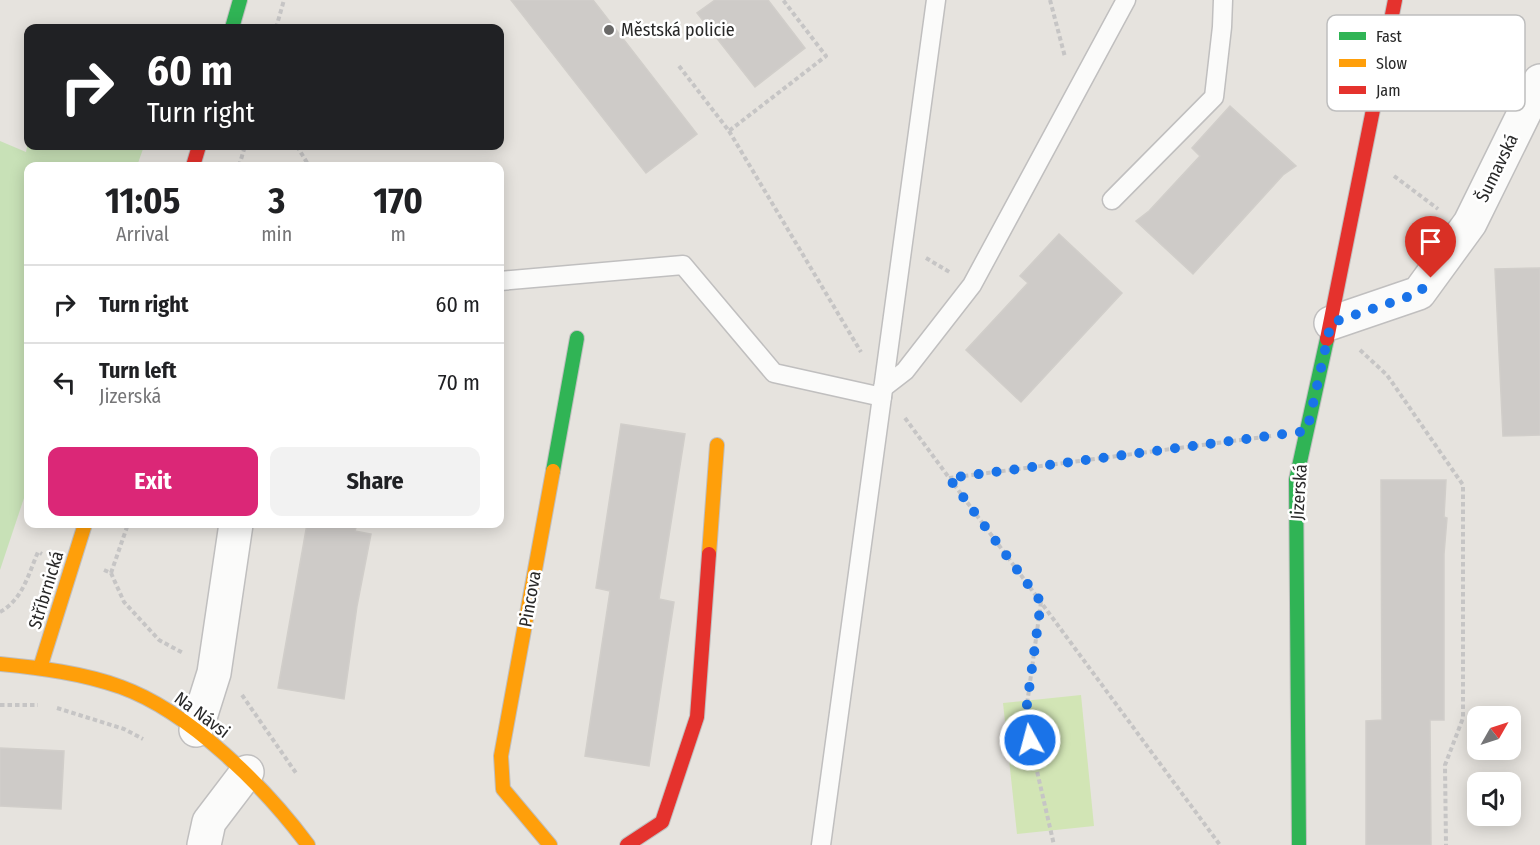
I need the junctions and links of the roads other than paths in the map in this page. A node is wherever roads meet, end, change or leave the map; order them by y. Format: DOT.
graph roads {
  1 [pos="240,0"];
  2 [pos="936,0"];
  3 [pos="1126,0"];
  4 [pos="1223,0"];
  5 [pos="233,24"];
  6 [pos="1540,81"];
  7 [pos="1372,111"];
  8 [pos="1525,111"];
  9 [pos="1525,111"];
  10 [pos="1112,200"];
  11 [pos="504,281"];
  12 [pos="1331,323"];
  13 [pos="577,338"];
  14 [pos="883,393"];
  15 [pos="717,445"];
  16 [pos="85,528"];
  17 [pos="235,528"];
  18 [pos="0,664"];
  19 [pos="40,668"];
  20 [pos="196,730"];
  21 [pos="247,772"];
  22 [pos="204,845"];
  23 [pos="308,845"];
  24 [pos="550,845"];
  25 [pos="627,845"];
  26 [pos="820,845"];
  27 [pos="1299,845"];
  1 -- 5 [label="street"];
  2 -- 14 [label="lane"];
  3 -- 14 [label="lane"];
  4 -- 10 [label="lane"];
  6 -- 8 [label="street, Šumavská"];
  7 -- 12 [label="street, Jizerská"];
  9 -- 12 [label="street, Šumavská"];
  11 -- 14 [label="lane"];
  12 -- 27 [label="street, Jizerská"];
  13 -- 24 [label="street, Pincova"];
  14 -- 26 [label="lane"];
  15 -- 25 [label="street"];
  16 -- 19 [label="street, Stříbrnická"];
  17 -- 20 [label="street"];
  18 -- 19 [label="street, Na Návsi"];
  19 -- 20 [label="street, Na Návsi"];
  20 -- 21 [label="street, Na Návsi"];
  21 -- 22 [label="street"];
  21 -- 23 [label="street, Na Návsi"];
}
